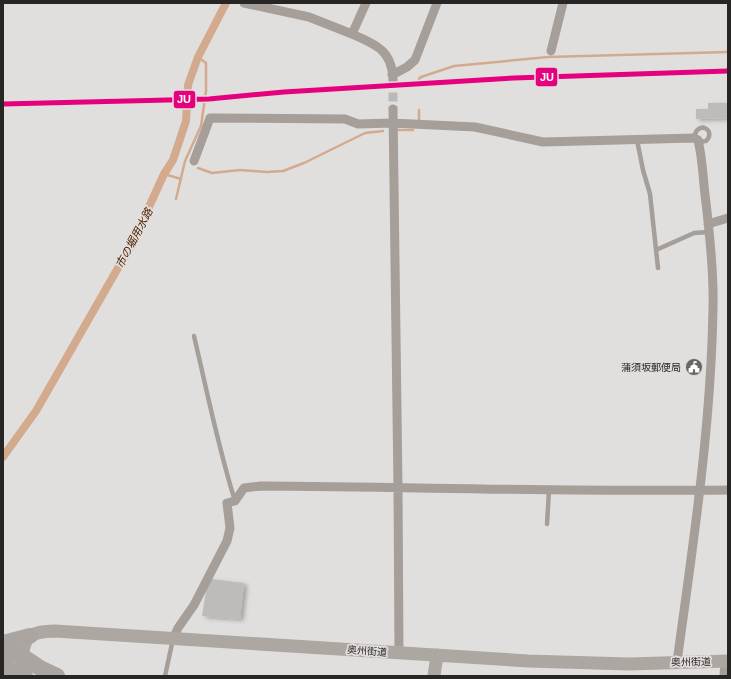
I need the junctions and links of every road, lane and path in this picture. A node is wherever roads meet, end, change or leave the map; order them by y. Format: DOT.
graph roads {
  1 [pos="244,3"];
  2 [pos="366,3"];
  3 [pos="438,3"];
  4 [pos="563,3"];
  5 [pos="352,34"];
  6 [pos="550,50"];
  7 [pos="393,109"];
  8 [pos="392,123"];
  9 [pos="636,140"];
  10 [pos="194,161"];
  11 [pos="728,218"];
  12 [pos="708,228"];
  13 [pos="656,250"];
  14 [pos="658,268"];
  15 [pos="194,336"];
  16 [pos="398,487"];
  17 [pos="549,490"];
  18 [pos="728,490"];
  19 [pos="700,491"];
  20 [pos="235,500"];
  21 [pos="547,524"];
  22 [pos="30,636"];
  23 [pos="173,639"];
  24 [pos="3,643"];
  25 [pos="3,652"];
  26 [pos="399,653"];
  27 [pos="437,655"];
  28 [pos="22,656"];
  29 [pos="727,661"];
  30 [pos="677,662"];
  31 [pos="3,667"];
  32 [pos="22,675"];
  33 [pos="57,676"];
  34 [pos="165,676"];
  35 [pos="434,676"];
  36 [pos="724,676"];
  1 -- 5 [label="street"];
  2 -- 5 [label="street"];
  3 -- 5 [label="street"];
  4 -- 6 [label="street"];
  7 -- 8 [label="street"];
  8 -- 9 [label="street"];
  8 -- 10 [label="street"];
  8 -- 16 [label="street"];
  9 -- 12 [label="street"];
  9 -- 13 [label="lane"];
  11 -- 12 [label="street"];
  12 -- 13 [label="lane"];
  12 -- 19 [label="street"];
  13 -- 14 [label="lane"];
  15 -- 20 [label="lane"];
  16 -- 17 [label="street"];
  16 -- 20 [label="street"];
  16 -- 26 [label="street"];
  17 -- 19 [label="street"];
  17 -- 21 [label="lane"];
  18 -- 19 [label="street"];
  19 -- 30 [label="street"];
  20 -- 23 [label="street"];
  22 -- 23 [label="main road, 奥州街道"];
  22 -- 24 [label="highway"];
  22 -- 28 [label="main road"];
  23 -- 26 [label="main road, 奥州街道"];
  23 -- 34 [label="lane"];
  25 -- 28 [label="highway"];
  26 -- 27 [label="main road, 奥州街道"];
  27 -- 30 [label="main road, 奥州街道"];
  27 -- 35 [label="main road"];
  28 -- 32 [label="main road"];
  28 -- 33 [label="highway"];
  29 -- 30 [label="main road, 奥州街道"];
  29 -- 36 [label="street"];
  31 -- 32 [label="highway"];
}
